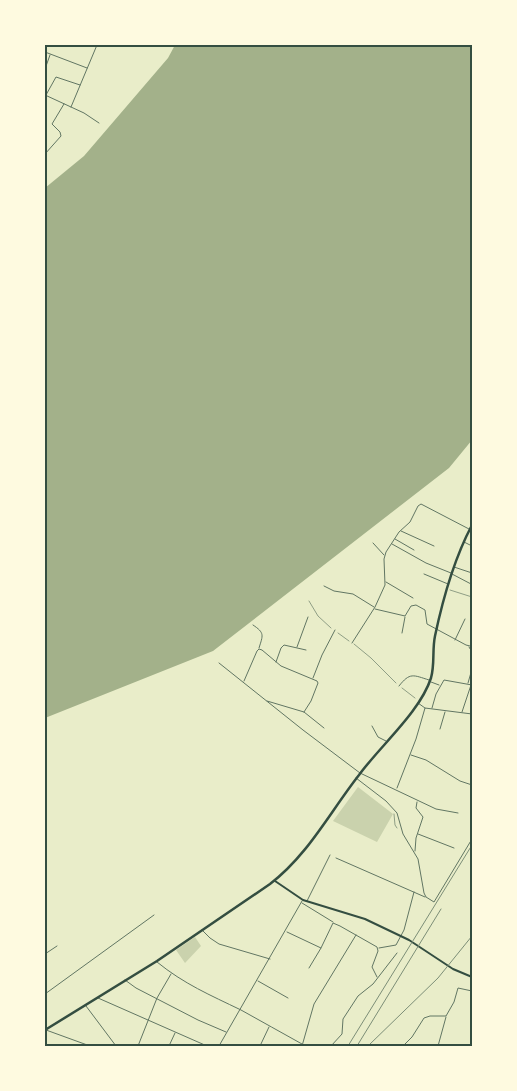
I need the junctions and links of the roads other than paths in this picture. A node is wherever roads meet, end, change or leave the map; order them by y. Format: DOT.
graph roads {
  1 [pos="96,45"];
  2 [pos="45,52"];
  3 [pos="51,54"];
  4 [pos="88,68"];
  5 [pos="45,69"];
  6 [pos="80,86"];
  7 [pos="46,96"];
  8 [pos="64,104"];
  9 [pos="72,107"];
  10 [pos="99,123"];
  11 [pos="45,154"];
  12 [pos="471,528"];
  13 [pos="400,530"];
  14 [pos="394,538"];
  15 [pos="463,541"];
  16 [pos="373,543"];
  17 [pos="391,544"];
  18 [pos="434,546"];
  19 [pos="472,546"];
  20 [pos="414,550"];
  21 [pos="385,555"];
  22 [pos="453,567"];
  23 [pos="451,573"];
  24 [pos="472,573"];
  25 [pos="424,574"];
  26 [pos="386,582"];
  27 [pos="449,584"];
  28 [pos="471,584"];
  29 [pos="324,586"];
  30 [pos="413,598"];
  31 [pos="374,608"];
  32 [pos="405,616"];
  33 [pos="308,617"];
  34 [pos="465,619"];
  35 [pos="254,625"];
  36 [pos="335,630"];
  37 [pos="437,630"];
  38 [pos="402,633"];
  39 [pos="455,640"];
  40 [pos="352,643"];
  41 [pos="472,644"];
  42 [pos="468,646"];
  43 [pos="297,648"];
  44 [pos="259,649"];
  45 [pos="306,650"];
  46 [pos="472,652"];
  47 [pos="219,663"];
  48 [pos="276,663"];
  49 [pos="472,669"];
  50 [pos="313,679"];
  51 [pos="430,681"];
  52 [pos="244,683"];
  53 [pos="468,684"];
  54 [pos="472,685"];
  55 [pos="398,686"];
  56 [pos="440,686"];
  57 [pos="266,701"];
  58 [pos="418,702"];
  59 [pos="425,708"];
  60 [pos="432,709"];
  61 [pos="445,711"];
  62 [pos="304,712"];
  63 [pos="462,712"];
  64 [pos="472,714"];
  65 [pos="372,726"];
  66 [pos="324,728"];
  67 [pos="440,729"];
  68 [pos="387,742"];
  69 [pos="410,755"];
  70 [pos="360,773"];
  71 [pos="356,778"];
  72 [pos="472,785"];
  73 [pos="397,789"];
  74 [pos="418,800"];
  75 [pos="458,813"];
  76 [pos="418,834"];
  77 [pos="472,839"];
  78 [pos="454,848"];
  79 [pos="415,852"];
  80 [pos="330,855"];
  81 [pos="336,858"];
  82 [pos="275,880"];
  83 [pos="414,892"];
  84 [pos="426,897"];
  85 [pos="302,901"];
  86 [pos="307,901"];
  87 [pos="154,915"];
  88 [pos="333,923"];
  89 [pos="202,930"];
  90 [pos="286,931"];
  91 [pos="356,935"];
  92 [pos="57,946"];
  93 [pos="321,948"];
  94 [pos="378,948"];
  95 [pos="396,953"];
  96 [pos="45,954"];
  97 [pos="270,958"];
  98 [pos="157,961"];
  99 [pos="309,968"];
  100 [pos="172,974"];
  101 [pos="472,976"];
  102 [pos="378,978"];
  103 [pos="125,980"];
  104 [pos="258,980"];
  105 [pos="472,991"];
  106 [pos="45,994"];
  107 [pos="97,998"];
  108 [pos="157,998"];
  109 [pos="288,998"];
  110 [pos="85,1006"];
  111 [pos="240,1010"];
  112 [pos="446,1016"];
  113 [pos="148,1020"];
  114 [pos="270,1026"];
  115 [pos="45,1030"];
  116 [pos="227,1032"];
  117 [pos="176,1033"];
  118 [pos="302,1045"];
  119 [pos="90,1046"];
  120 [pos="116,1046"];
  121 [pos="138,1046"];
  122 [pos="169,1046"];
  123 [pos="207,1046"];
  124 [pos="219,1046"];
  125 [pos="260,1046"];
  126 [pos="331,1046"];
  127 [pos="403,1046"];
  128 [pos="438,1046"];
  1 -- 4 [label="street"];
  2 -- 3 [label="street"];
  3 -- 4 [label="street"];
  3 -- 5 [label="street"];
  4 -- 6 [label="street"];
  6 -- 7 [label="street"];
  6 -- 9 [label="street"];
  7 -- 8 [label="street"];
  8 -- 9 [label="street"];
  8 -- 11 [label="street"];
  9 -- 10 [label="street"];
  12 -- 13 [label="street"];
  12 -- 15 [label="main road"];
  13 -- 14 [label="street"];
  13 -- 18 [label="street"];
  14 -- 17 [label="street"];
  14 -- 20 [label="street"];
  15 -- 19 [label="street"];
  15 -- 22 [label="main road"];
  16 -- 21 [label="street"];
  17 -- 21 [label="street"];
  17 -- 23 [label="street"];
  21 -- 26 [label="street"];
  22 -- 23 [label="main road"];
  22 -- 24 [label="street"];
  23 -- 27 [label="main road"];
  23 -- 28 [label="street"];
  25 -- 27 [label="street"];
  26 -- 30 [label="street"];
  26 -- 31 [label="street"];
  27 -- 37 [label="main road"];
  29 -- 31 [label="street"];
  31 -- 32 [label="street"];
  31 -- 40 [label="street"];
  32 -- 37 [label="street"];
  32 -- 38 [label="street"];
  33 -- 43 [label="street"];
  34 -- 39 [label="street"];
  35 -- 44 [label="street"];
  36 -- 50 [label="street"];
  37 -- 39 [label="street"];
  37 -- 51 [label="main road"];
  39 -- 42 [label="street"];
  41 -- 42 [label="street"];
  42 -- 46 [label="street"];
  43 -- 45 [label="street"];
  43 -- 48 [label="street"];
  44 -- 48 [label="street"];
  44 -- 52 [label="street"];
  47 -- 52 [label="street"];
  48 -- 50 [label="street"];
  49 -- 53 [label="street"];
  50 -- 62 [label="street"];
  51 -- 55 [label="street"];
  51 -- 56 [label="street"];
  51 -- 58 [label="main road"];
  52 -- 57 [label="street"];
  53 -- 54 [label="street"];
  53 -- 56 [label="street"];
  54 -- 63 [label="street"];
  56 -- 60 [label="street"];
  57 -- 62 [label="street"];
  57 -- 70 [label="street"];
  58 -- 59 [label="street"];
  58 -- 68 [label="main road"];
  59 -- 60 [label="street"];
  59 -- 69 [label="street"];
  60 -- 61 [label="street"];
  61 -- 63 [label="street"];
  61 -- 67 [label="street"];
  62 -- 66 [label="street"];
  63 -- 64 [label="street"];
  65 -- 68 [label="street"];
  68 -- 70 [label="main road"];
  69 -- 72 [label="street"];
  69 -- 73 [label="street"];
  70 -- 71 [label="main road"];
  70 -- 73 [label="street"];
  71 -- 79 [label="street"];
  71 -- 82 [label="main road"];
  73 -- 74 [label="street"];
  74 -- 75 [label="street"];
  74 -- 76 [label="street"];
  76 -- 78 [label="street"];
  76 -- 79 [label="street"];
  77 -- 84 [label="street"];
  79 -- 84 [label="street"];
  80 -- 86 [label="street"];
  81 -- 83 [label="street"];
  82 -- 85 [label="main road"];
  82 -- 89 [label="main road"];
  83 -- 84 [label="street"];
  83 -- 94 [label="street"];
  85 -- 86 [label="main road"];
  85 -- 88 [label="street"];
  85 -- 90 [label="street"];
  86 -- 101 [label="main road"];
  87 -- 106 [label="street"];
  88 -- 91 [label="street"];
  88 -- 93 [label="street"];
  89 -- 97 [label="street"];
  89 -- 98 [label="main road"];
  90 -- 93 [label="street"];
  90 -- 97 [label="street"];
  91 -- 94 [label="street"];
  91 -- 118 [label="street"];
  92 -- 96 [label="street"];
  93 -- 99 [label="street"];
  94 -- 102 [label="street"];
  95 -- 102 [label="street"];
  97 -- 104 [label="street"];
  98 -- 100 [label="street"];
  98 -- 103 [label="main road"];
  100 -- 108 [label="street"];
  100 -- 111 [label="street"];
  102 -- 126 [label="street"];
  103 -- 107 [label="main road"];
  103 -- 108 [label="street"];
  104 -- 109 [label="street"];
  104 -- 111 [label="street"];
  105 -- 112 [label="street"];
  107 -- 110 [label="main road"];
  107 -- 113 [label="street"];
  108 -- 113 [label="street"];
  108 -- 116 [label="street"];
  110 -- 115 [label="main road"];
  110 -- 120 [label="street"];
  111 -- 114 [label="street"];
  111 -- 116 [label="street"];
  112 -- 127 [label="street"];
  112 -- 128 [label="street"];
  113 -- 117 [label="street"];
  113 -- 121 [label="street"];
  114 -- 118 [label="street"];
  114 -- 125 [label="street"];
  115 -- 119 [label="street"];
  116 -- 124 [label="street"];
  117 -- 122 [label="street"];
  117 -- 123 [label="street"];
}
